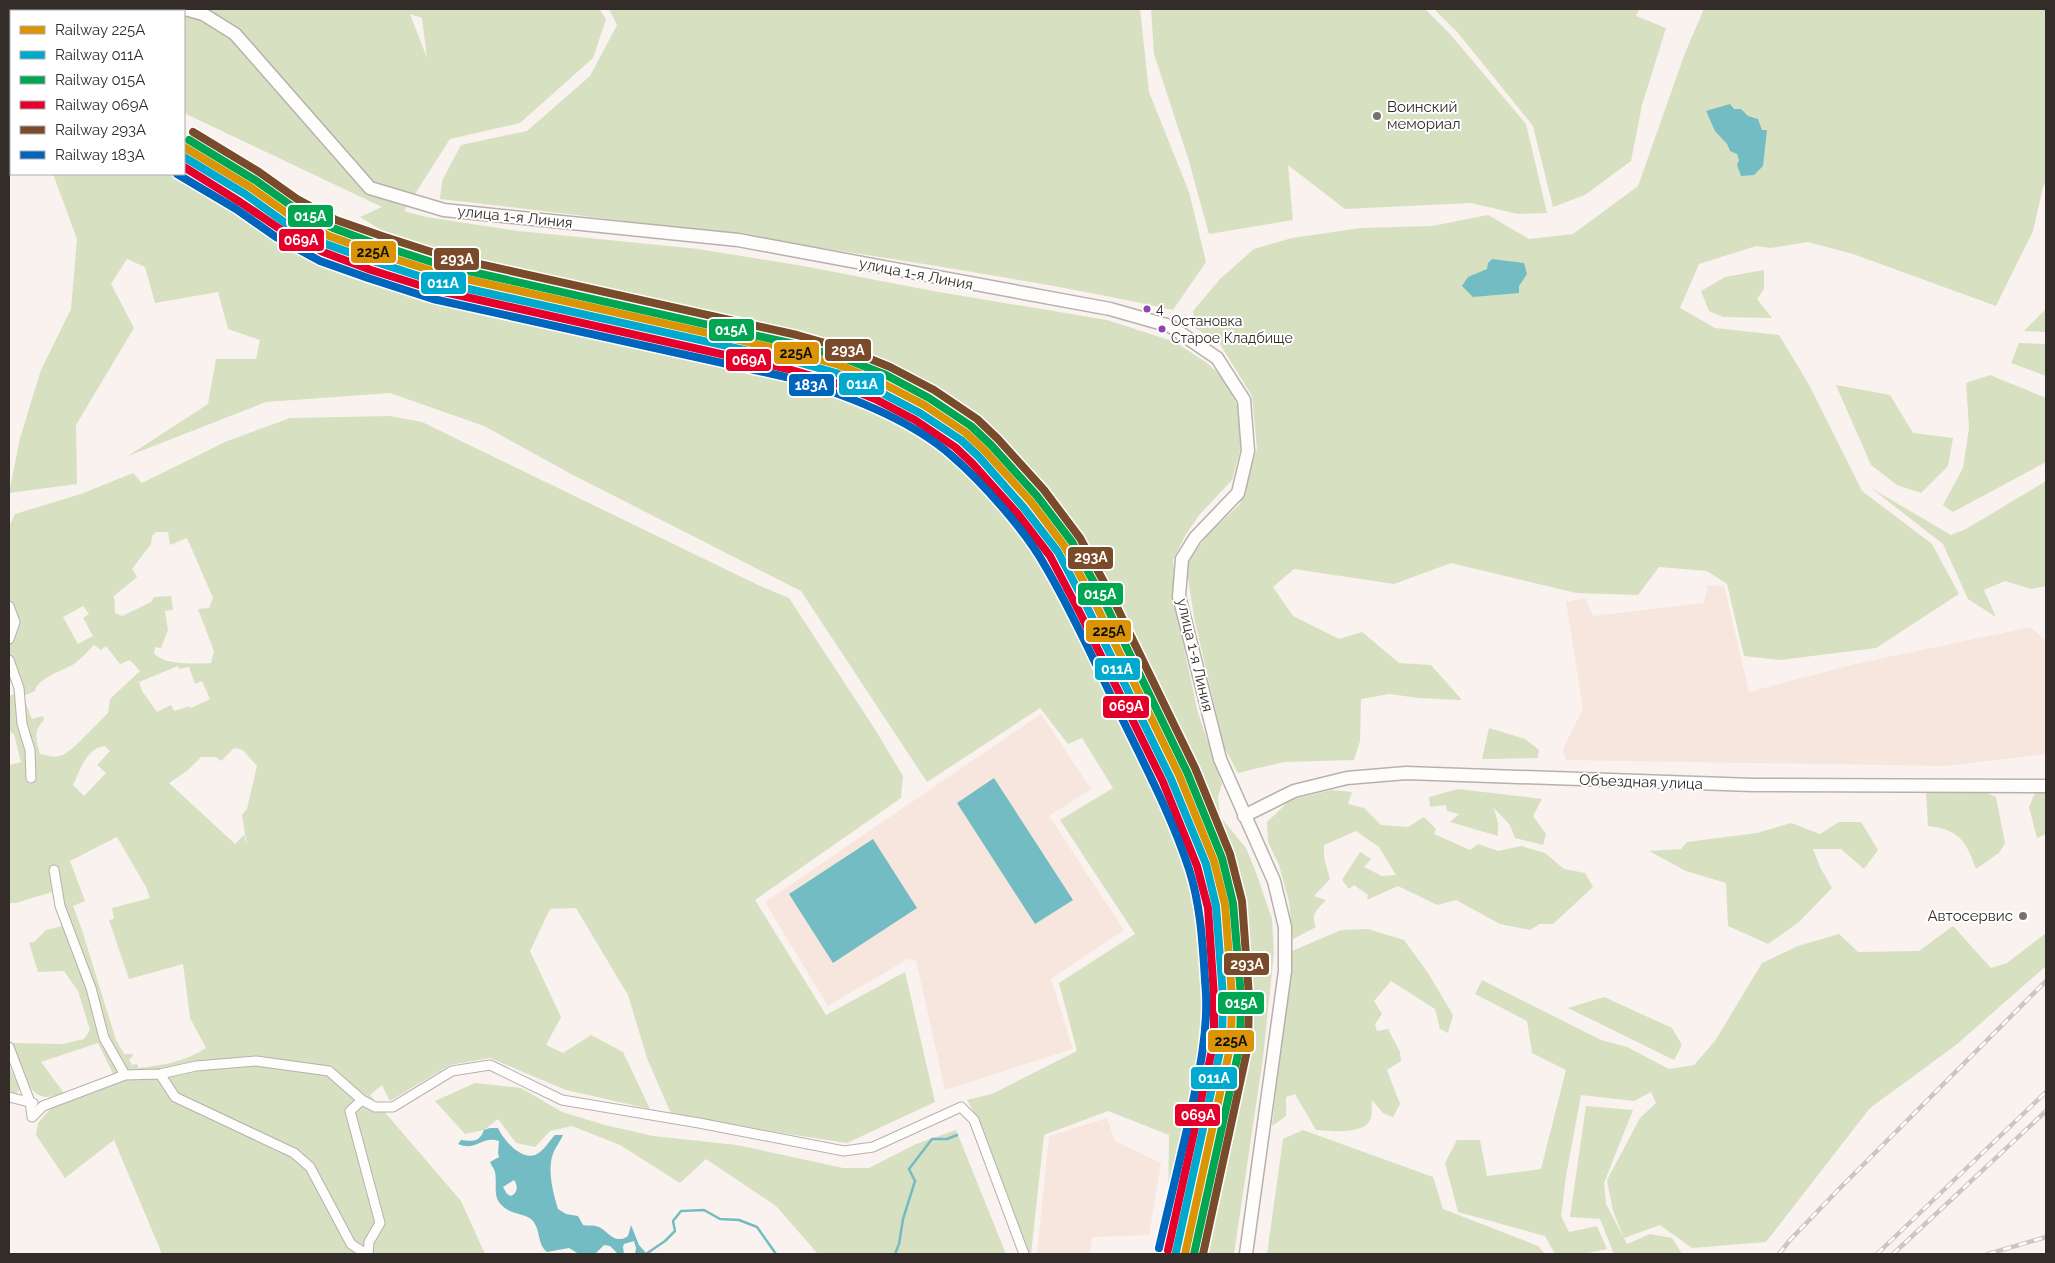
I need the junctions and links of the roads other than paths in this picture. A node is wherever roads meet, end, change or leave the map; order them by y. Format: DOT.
graph roads {
  1 [pos="185,9"];
  2 [pos="9,606"];
  3 [pos="9,639"];
  4 [pos="9,660"];
  5 [pos="31,778"];
  6 [pos="2046,786"];
  7 [pos="1244,816"];
  8 [pos="54,870"];
  9 [pos="9,1047"];
  10 [pos="160,1074"];
  11 [pos="125,1075"];
  12 [pos="9,1097"];
  13 [pos="362,1100"];
  14 [pos="30,1102"];
  15 [pos="43,1106"];
  16 [pos="367,1254"];
  17 [pos="1024,1254"];
  18 [pos="1246,1254"];
  1 -- 7 [label="street, улица 1-я Линия"];
  2 -- 3 [label="street"];
  4 -- 5 [label="street"];
  6 -- 7 [label="street, Объездная улица"];
  7 -- 18 [label="street, улица 1-я Линия"];
  8 -- 11 [label="street"];
  9 -- 14 [label="street"];
  10 -- 11 [label="street"];
  10 -- 13 [label="street"];
  10 -- 16 [label="street"];
  11 -- 15 [label="street"];
  12 -- 14 [label="street"];
  13 -- 16 [label="street"];
  13 -- 17 [label="street"];
  14 -- 15 [label="street"];
  14 -- 15 [label="street"];
}
